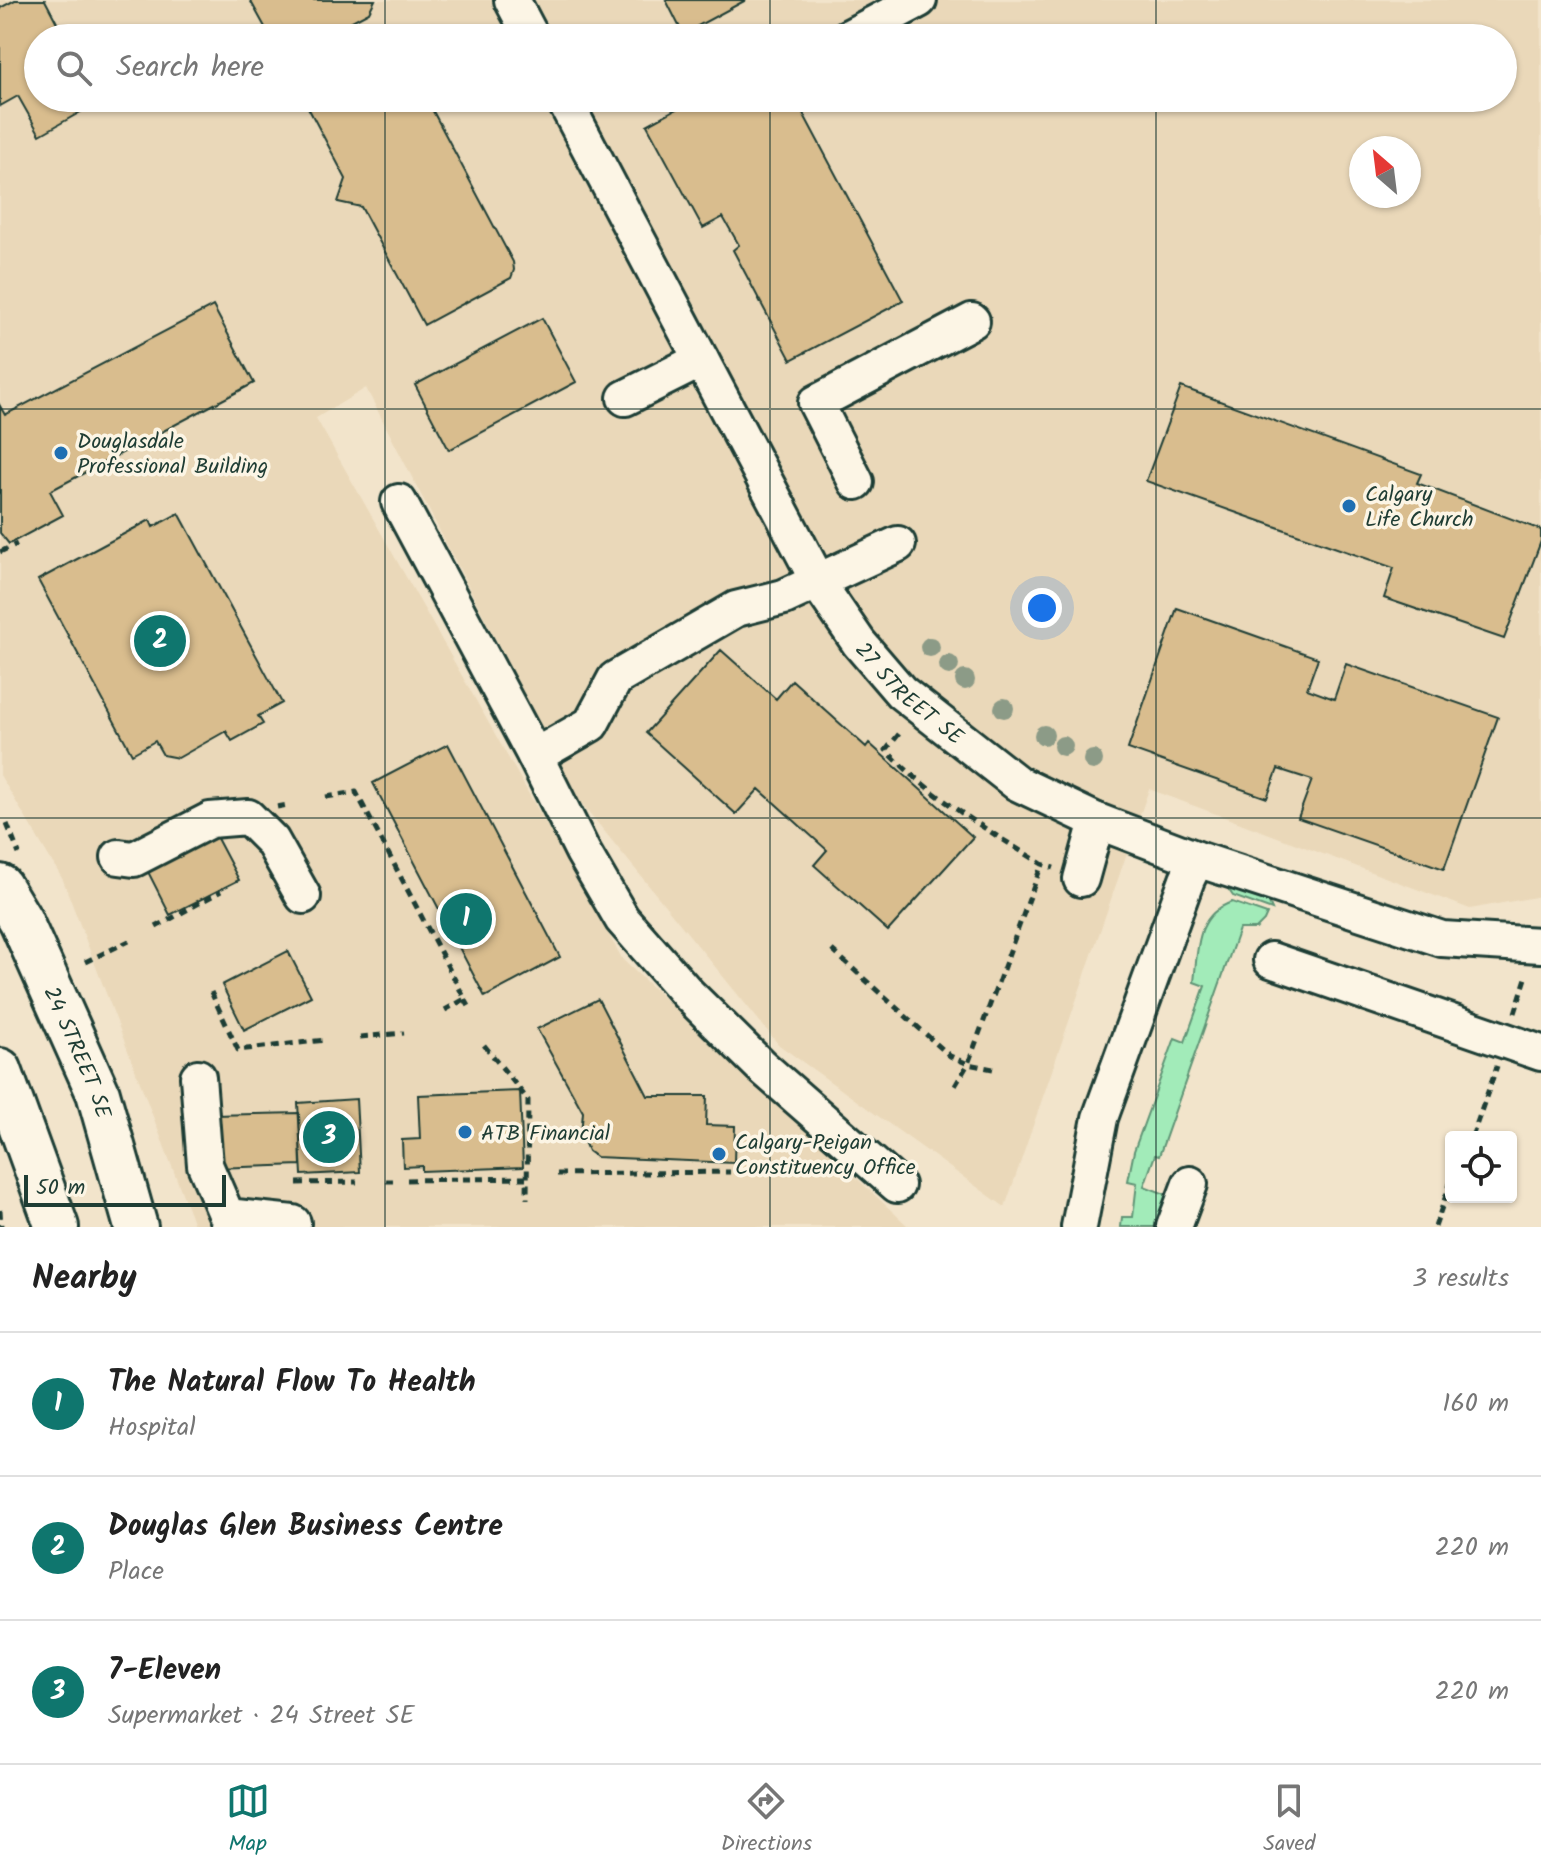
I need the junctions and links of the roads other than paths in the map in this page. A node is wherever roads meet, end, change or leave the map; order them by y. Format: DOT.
graph roads {
  1 [pos="512,0"];
  2 [pos="919,0"];
  3 [pos="525,24"];
  4 [pos="874,24"];
  5 [pos="570,112"];
  6 [pos="972,321"];
  7 [pos="701,360"];
  8 [pos="625,398"];
  9 [pos="856,482"];
  10 [pos="399,502"];
  11 [pos="898,544"];
  12 [pos="817,580"];
  13 [pos="535,756"];
  14 [pos="1097,821"];
  15 [pos="119,857"];
  16 [pos="1197,859"];
  17 [pos="10,870"];
  18 [pos="1072,875"];
  19 [pos="303,896"];
  20 [pos="1541,945"];
  21 [pos="1271,960"];
  22 [pos="1541,1053"];
  23 [pos="0,1070"];
  24 [pos="198,1077"];
  25 [pos="1190,1184"];
  26 [pos="897,1185"];
  27 [pos="293,1223"];
  28 [pos="54,1224"];
  29 [pos="136,1227"];
  30 [pos="1079,1227"];
  31 [pos="1174,1227"];
  1 -- 3 [label="street"];
  2 -- 4 [label="street"];
  5 -- 7 [label="street, 27 STREET SE"];
  6 -- 9 [label="street"];
  7 -- 8 [label="street"];
  7 -- 12 [label="street, 27 STREET SE"];
  10 -- 13 [label="street"];
  11 -- 12 [label="street"];
  12 -- 13 [label="street"];
  12 -- 14 [label="street, 27 STREET SE"];
  13 -- 26 [label="street"];
  14 -- 16 [label="street, 27 STREET SE"];
  14 -- 18 [label="street"];
  15 -- 19 [label="street"];
  16 -- 20 [label="street, 27 STREET SE"];
  16 -- 30 [label="street"];
  17 -- 29 [label="main road, 24 STREET SE"];
  21 -- 22 [label="street"];
  23 -- 28 [label="main road"];
  24 -- 27 [label="street"];
  25 -- 31 [label="street"];
}
